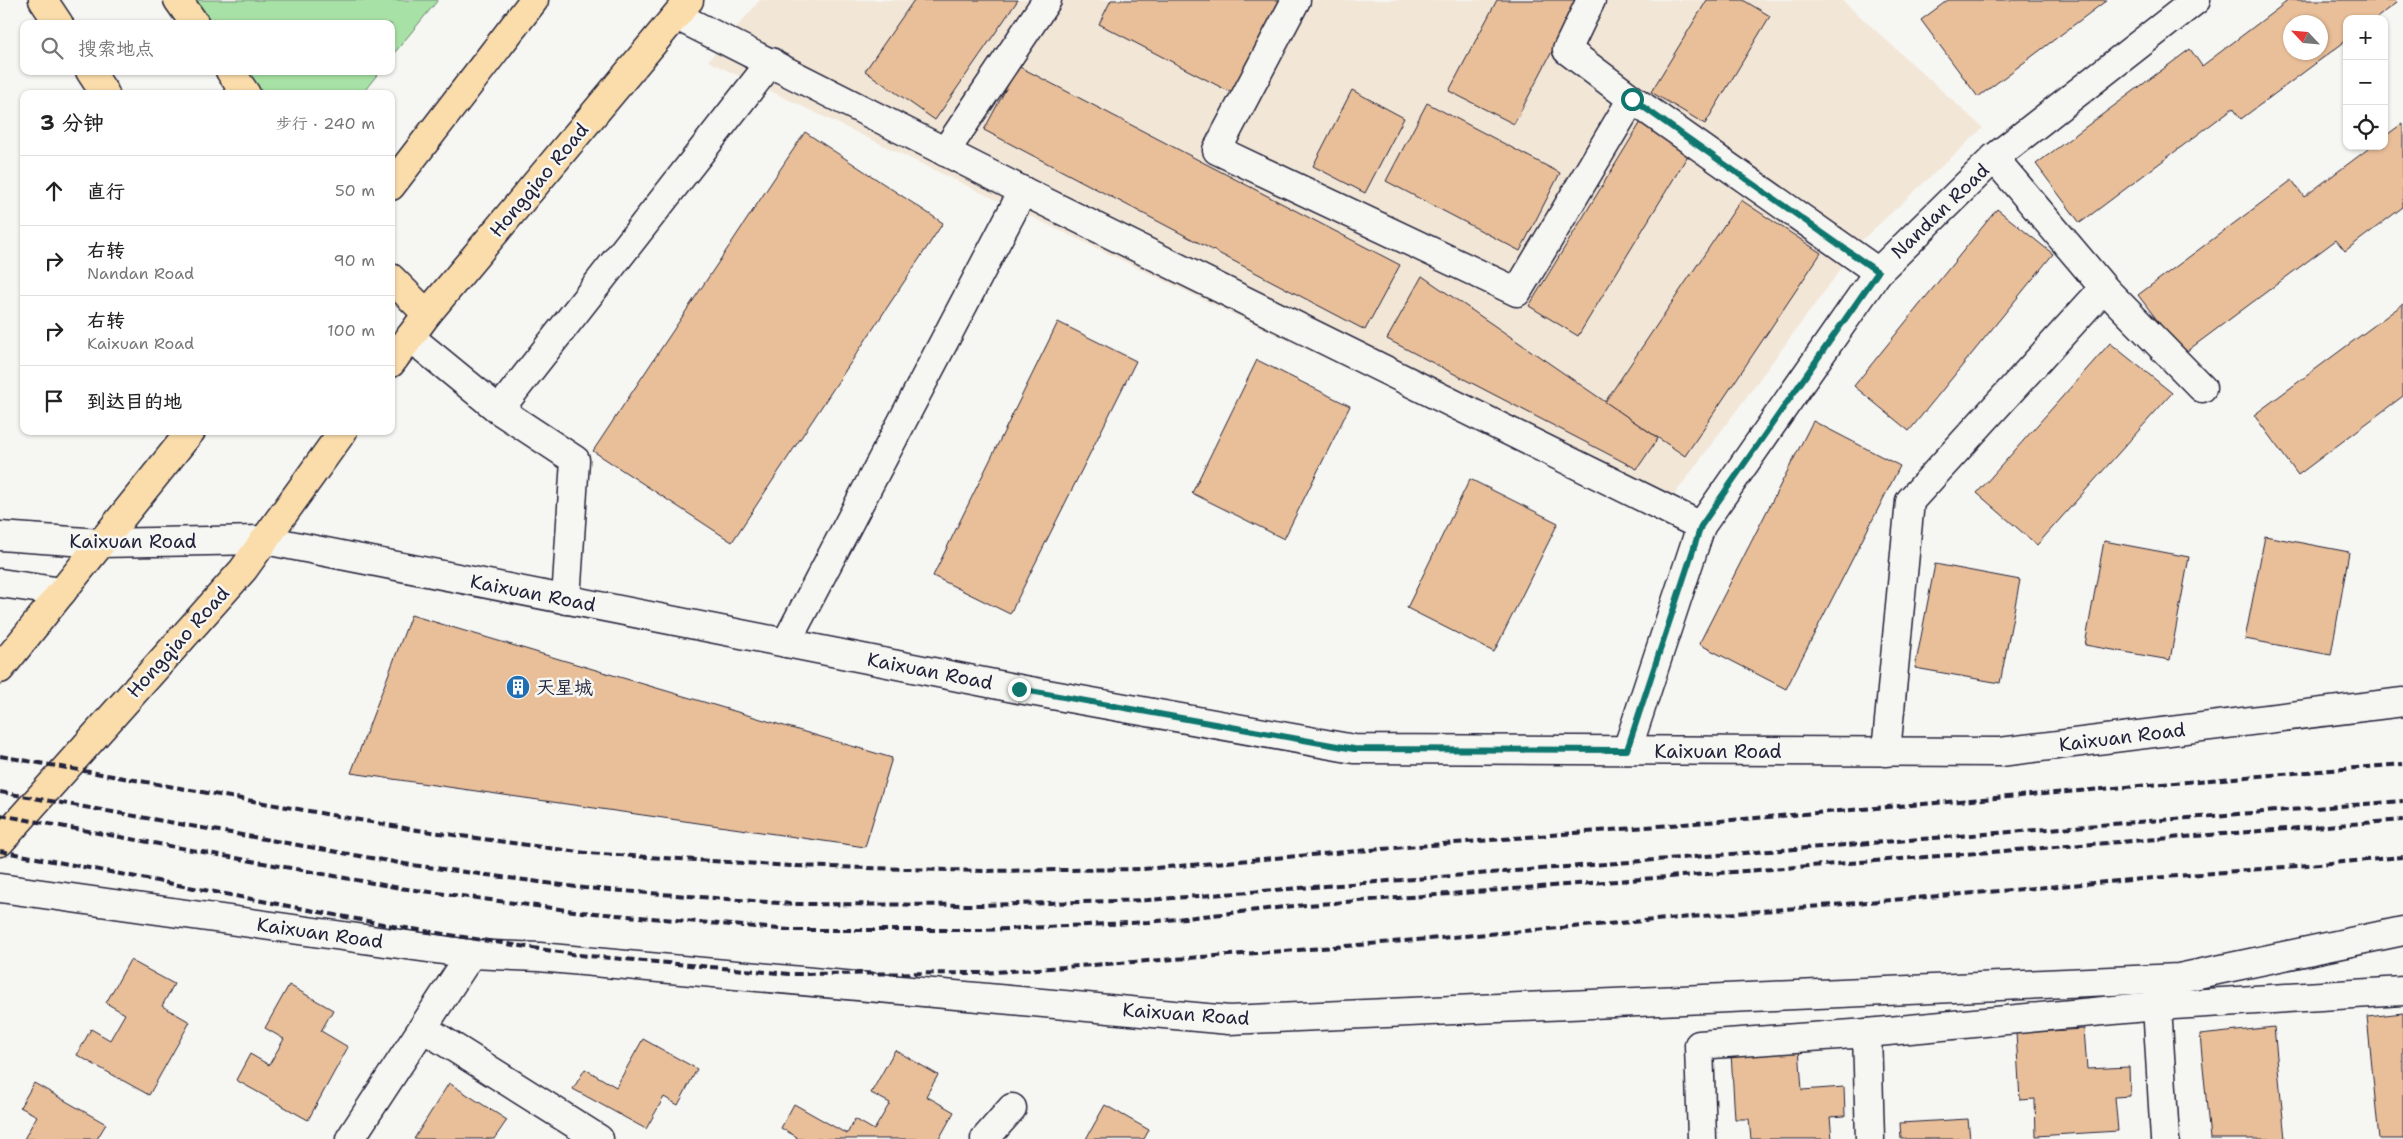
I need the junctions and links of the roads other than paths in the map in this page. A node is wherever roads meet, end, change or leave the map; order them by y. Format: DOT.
graph roads {
  1 [pos="43,0"];
  2 [pos="178,0"];
  3 [pos="534,0"];
  4 [pos="1047,0"];
  5 [pos="1296,0"];
  6 [pos="1591,0"];
  7 [pos="2196,0"];
  8 [pos="683,8"];
  9 [pos="56,20"];
  10 [pos="192,20"];
  11 [pos="771,62"];
  12 [pos="93,75"];
  13 [pos="233,75"];
  14 [pos="102,90"];
  15 [pos="243,90"];
  16 [pos="1632,99"];
  17 [pos="945,152"];
  18 [pos="1994,158"];
  19 [pos="395,181"];
  20 [pos="1023,191"];
  21 [pos="1878,272"];
  22 [pos="395,282"];
  23 [pos="2104,288"];
  24 [pos="427,314"];
  25 [pos="410,337"];
  26 [pos="395,358"];
  27 [pos="2202,388"];
  28 [pos="499,410"];
  29 [pos="188,435"];
  30 [pos="340,435"];
  31 [pos="1701,526"];
  32 [pos="0,536"];
  33 [pos="265,540"];
  34 [pos="100,543"];
  35 [pos="0,584"];
  36 [pos="62,592"];
  37 [pos="566,600"];
  38 [pos="786,643"];
  39 [pos="0,669"];
  40 [pos="2403,702"];
  41 [pos="1627,750"];
  42 [pos="1886,752"];
  43 [pos="0,842"];
  44 [pos="0,888"];
  45 [pos="2403,932"];
  46 [pos="471,954"];
  47 [pos="2403,991"];
  48 [pos="2157,1006"];
  49 [pos="423,1028"];
  50 [pos="1867,1034"];
  51 [pos="1012,1108"];
  52 [pos="350,1139"];
  53 [pos="599,1139"];
  54 [pos="985,1139"];
  55 [pos="1702,1139"];
  56 [pos="1870,1139"];
  57 [pos="2165,1139"];
  1 -- 9 [label="main road"];
  2 -- 10 [label="main road"];
  3 -- 19 [label="main road"];
  4 -- 17 [label="street"];
  5 -- 16 [label="street"];
  6 -- 16 [label="street"];
  7 -- 18 [label="street, Nandan Road"];
  8 -- 11 [label="street"];
  8 -- 24 [label="main road, Hongqiao Road"];
  11 -- 17 [label="street"];
  11 -- 28 [label="street"];
  12 -- 14 [label="main road"];
  13 -- 15 [label="main road"];
  16 -- 21 [label="street"];
  17 -- 20 [label="street"];
  18 -- 21 [label="street, Nandan Road"];
  18 -- 23 [label="street"];
  20 -- 31 [label="street"];
  20 -- 38 [label="street"];
  21 -- 31 [label="street, Nandan Road"];
  22 -- 24 [label="main road"];
  23 -- 27 [label="street"];
  23 -- 42 [label="street"];
  24 -- 25 [label="main road, Hongqiao Road"];
  25 -- 26 [label="main road, Hongqiao Road"];
  25 -- 28 [label="street"];
  28 -- 37 [label="street"];
  29 -- 34 [label="main road"];
  30 -- 33 [label="main road, Hongqiao Road"];
  31 -- 41 [label="street, Nandan Road"];
  32 -- 34 [label="street, Kaixuan Road"];
  33 -- 34 [label="street, Kaixuan Road"];
  33 -- 37 [label="street, Kaixuan Road"];
  33 -- 43 [label="main road, Hongqiao Road"];
  34 -- 36 [label="main road"];
  35 -- 36 [label="street"];
  36 -- 39 [label="main road"];
  37 -- 38 [label="street, Kaixuan Road"];
  38 -- 41 [label="street, Kaixuan Road"];
  40 -- 42 [label="street, Kaixuan Road"];
  41 -- 42 [label="street, Kaixuan Road"];
  44 -- 46 [label="street, Kaixuan Road"];
  45 -- 46 [label="street, Kaixuan Road"];
  46 -- 49 [label="street"];
  47 -- 48 [label="street"];
  48 -- 50 [label="street"];
  48 -- 57 [label="street"];
  49 -- 52 [label="street"];
  49 -- 53 [label="street"];
  50 -- 55 [label="street"];
  50 -- 56 [label="street"];
  51 -- 54 [label="street"];
}
